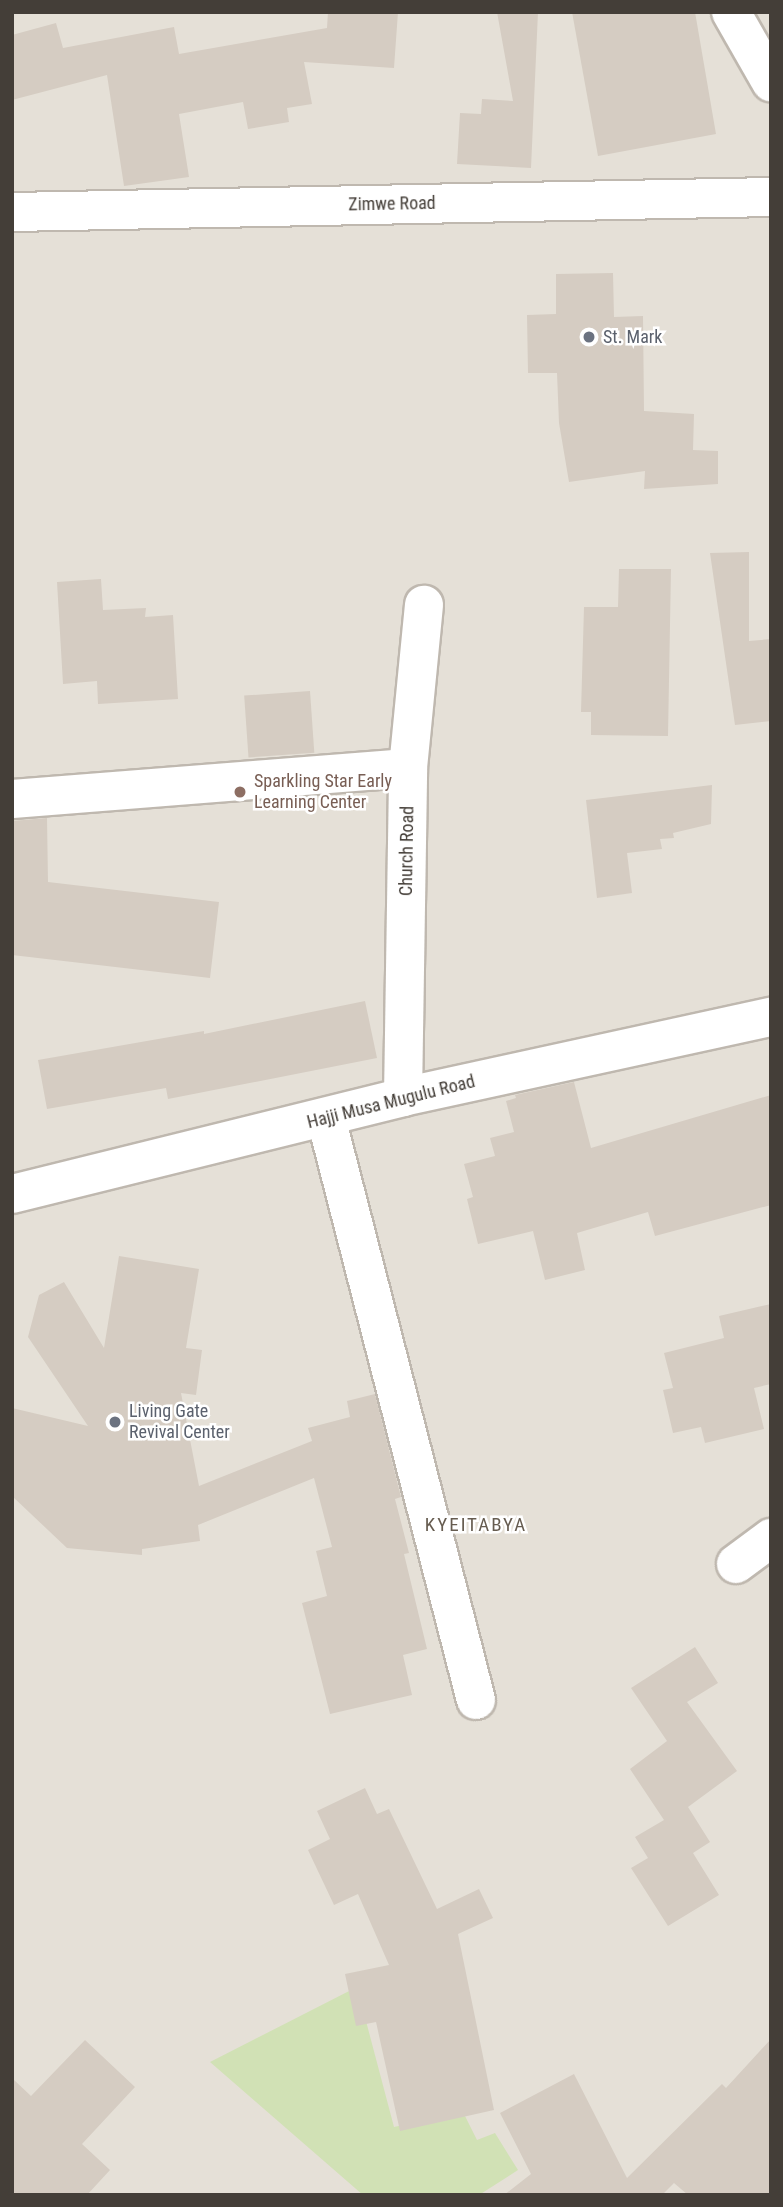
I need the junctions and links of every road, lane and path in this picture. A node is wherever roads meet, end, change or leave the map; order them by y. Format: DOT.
graph roads {
  1 [pos="731,12"];
  2 [pos="771,82"];
  3 [pos="771,197"];
  4 [pos="12,212"];
  5 [pos="424,605"];
  6 [pos="408,768"];
  7 [pos="12,799"];
  8 [pos="771,1017"];
  9 [pos="403,1097"];
  10 [pos="326,1118"];
  11 [pos="12,1194"];
  12 [pos="771,1538"];
  13 [pos="736,1564"];
  14 [pos="476,1700"];
  1 -- 2 [label="street"];
  3 -- 4 [label="street, Zimwe Road"];
  5 -- 6 [label="street, Church Road"];
  6 -- 7 [label="street"];
  6 -- 9 [label="street, Church Road"];
  8 -- 9 [label="street, Hajji Musa Mugulu Road"];
  9 -- 10 [label="street, Hajji Musa Mugulu Road"];
  10 -- 11 [label="street, Hajji Musa Mugulu Road"];
  10 -- 14 [label="street"];
  12 -- 13 [label="street"];
}
